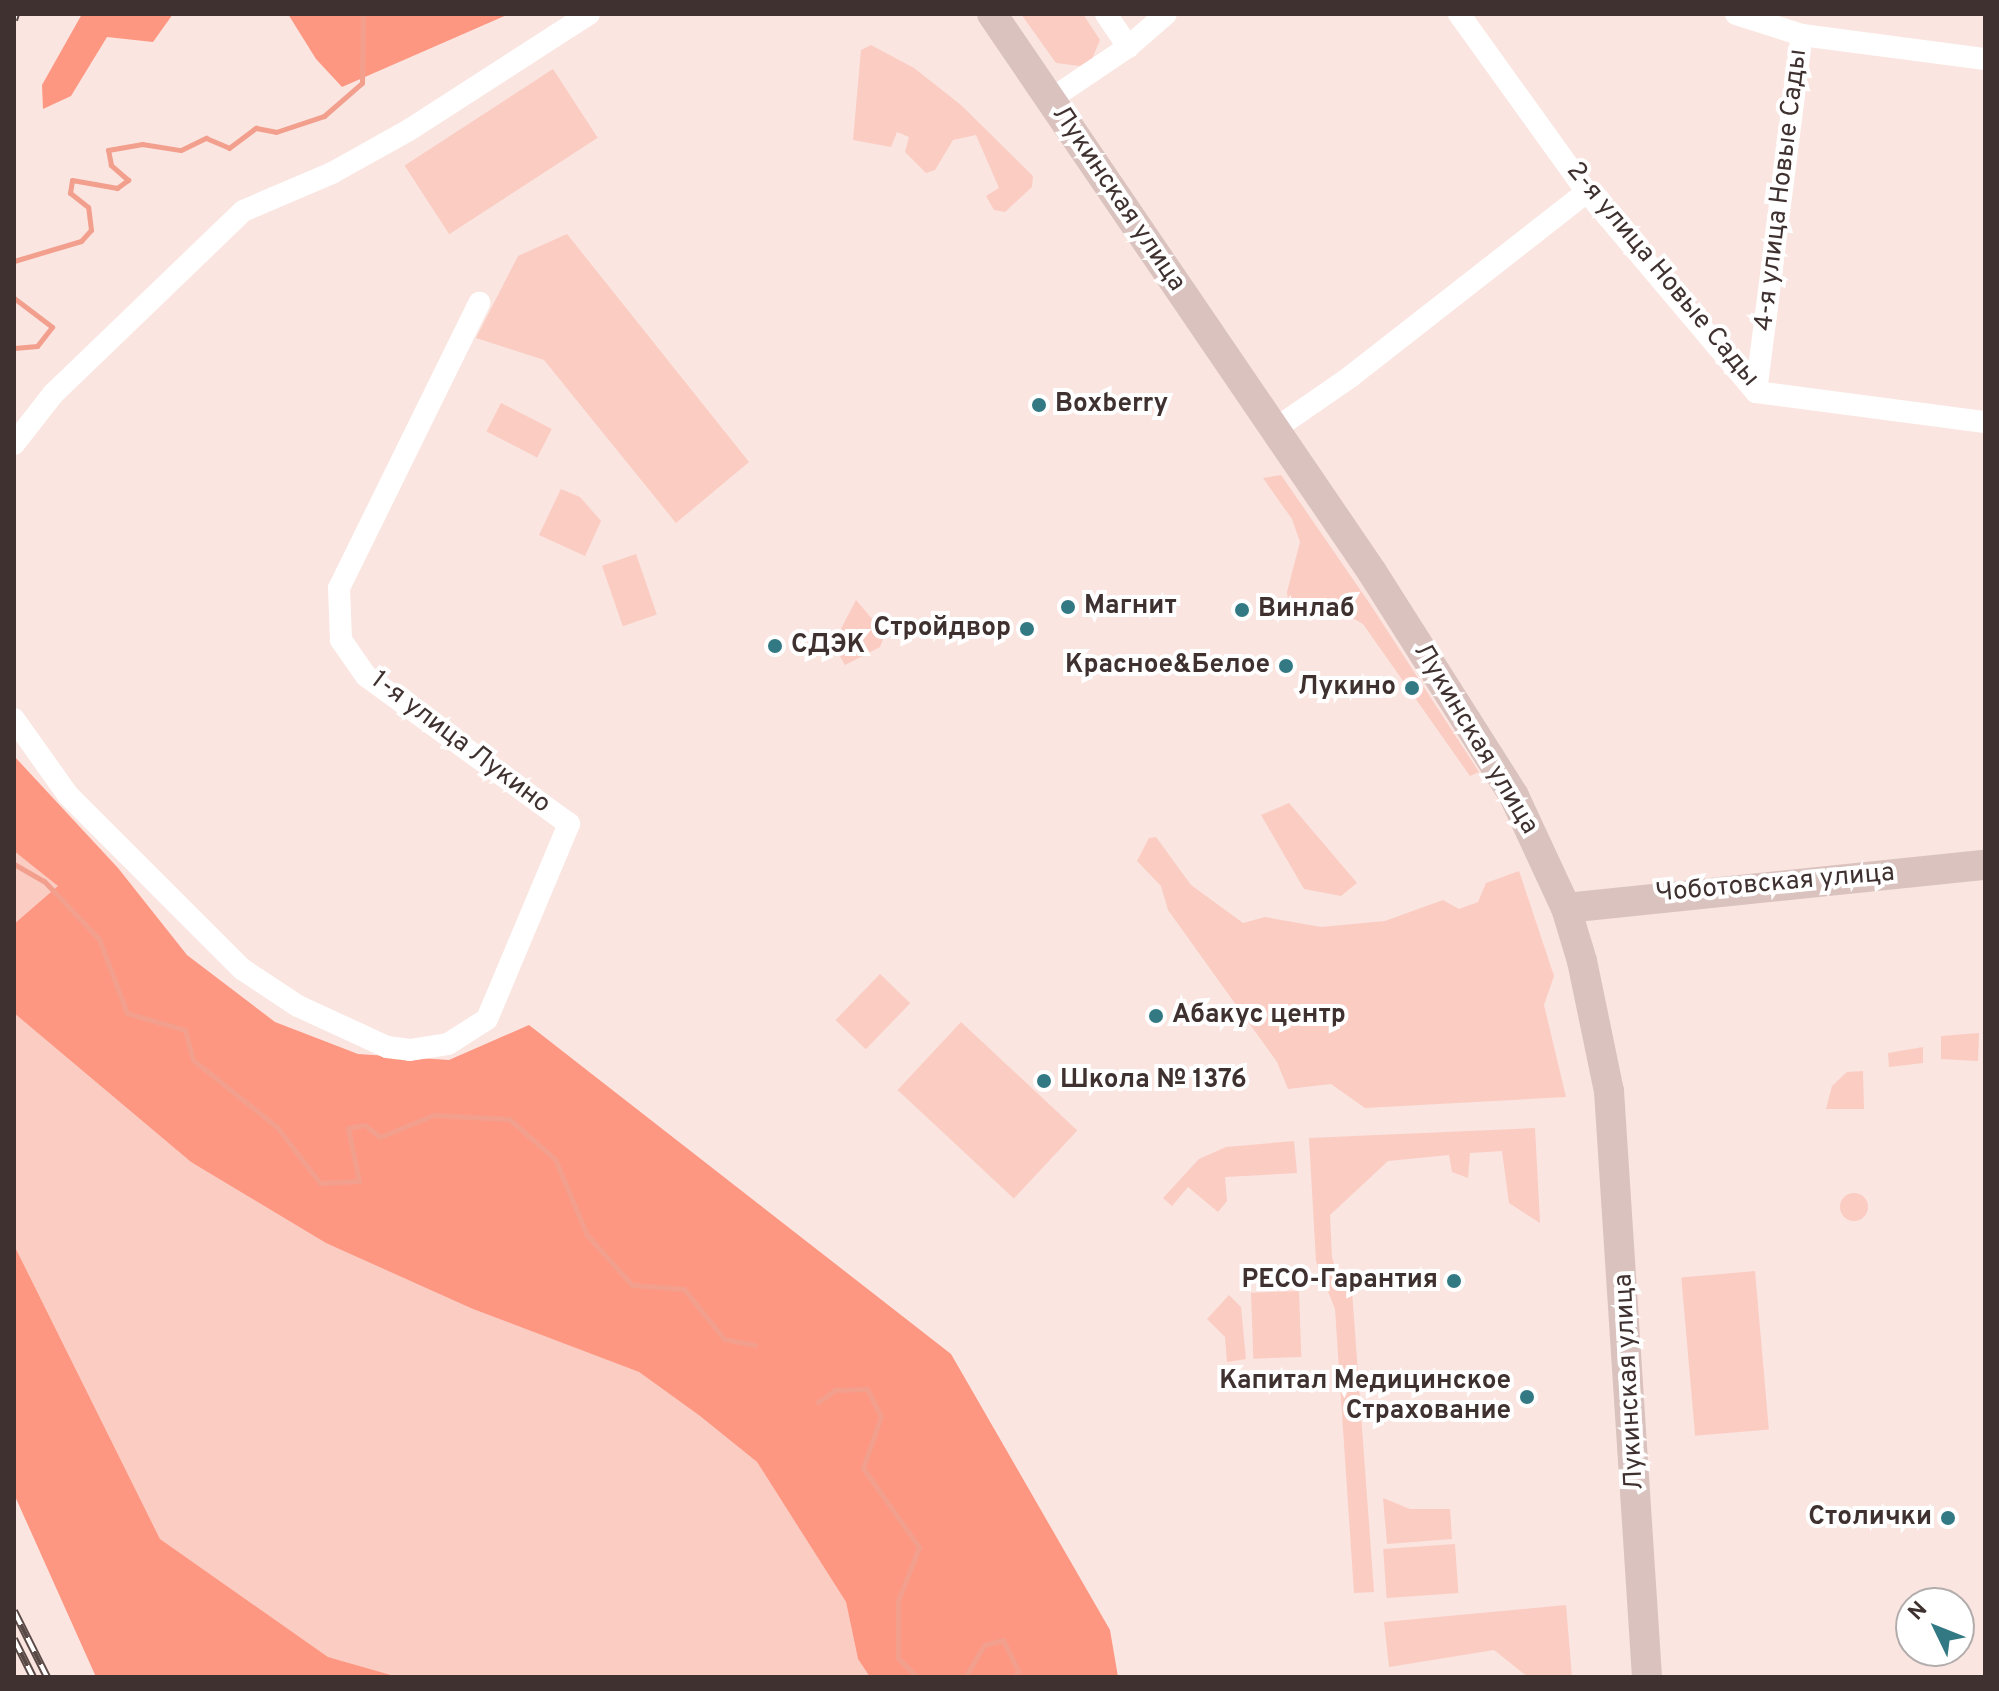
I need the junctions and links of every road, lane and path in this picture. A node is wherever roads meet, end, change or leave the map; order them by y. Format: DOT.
graph roads {
  1 [pos="589,14"];
  2 [pos="992,14"];
  3 [pos="1106,14"];
  4 [pos="1166,14"];
  5 [pos="1459,14"];
  6 [pos="1736,14"];
  7 [pos="1835,14"];
  8 [pos="1802,35"];
  9 [pos="1830,37"];
  10 [pos="1128,47"];
  11 [pos="1985,59"];
  12 [pos="1051,99"];
  13 [pos="1587,192"];
  14 [pos="479,303"];
  15 [pos="1756,392"];
  16 [pos="1985,422"];
  17 [pos="1275,429"];
  18 [pos="14,444"];
  19 [pos="14,719"];
  20 [pos="1985,865"];
  21 [pos="1566,908"];
  22 [pos="1647,1677"];
  1 -- 18 [label="street"];
  2 -- 12 [label="main road, Лукинская улица"];
  3 -- 10 [label="street"];
  4 -- 10 [label="street"];
  5 -- 13 [label="street, 2-я улица Новые Сады"];
  6 -- 8 [label="street"];
  7 -- 9 [label="street, 4-я улица Новые Сады"];
  8 -- 9 [label="street"];
  8 -- 15 [label="street, 4-я улица Новые Сады"];
  9 -- 11 [label="street"];
  10 -- 12 [label="street"];
  12 -- 17 [label="main road, Лукинская улица"];
  13 -- 15 [label="street, 2-я улица Новые Сады"];
  13 -- 17 [label="street"];
  14 -- 19 [label="street, 1-я улица Лукино"];
  15 -- 16 [label="street, 2-я улица Новые Сады"];
  17 -- 21 [label="main road, Лукинская улица"];
  20 -- 21 [label="main road, Чоботовская улица"];
  21 -- 22 [label="main road, Лукинская улица"];
}
